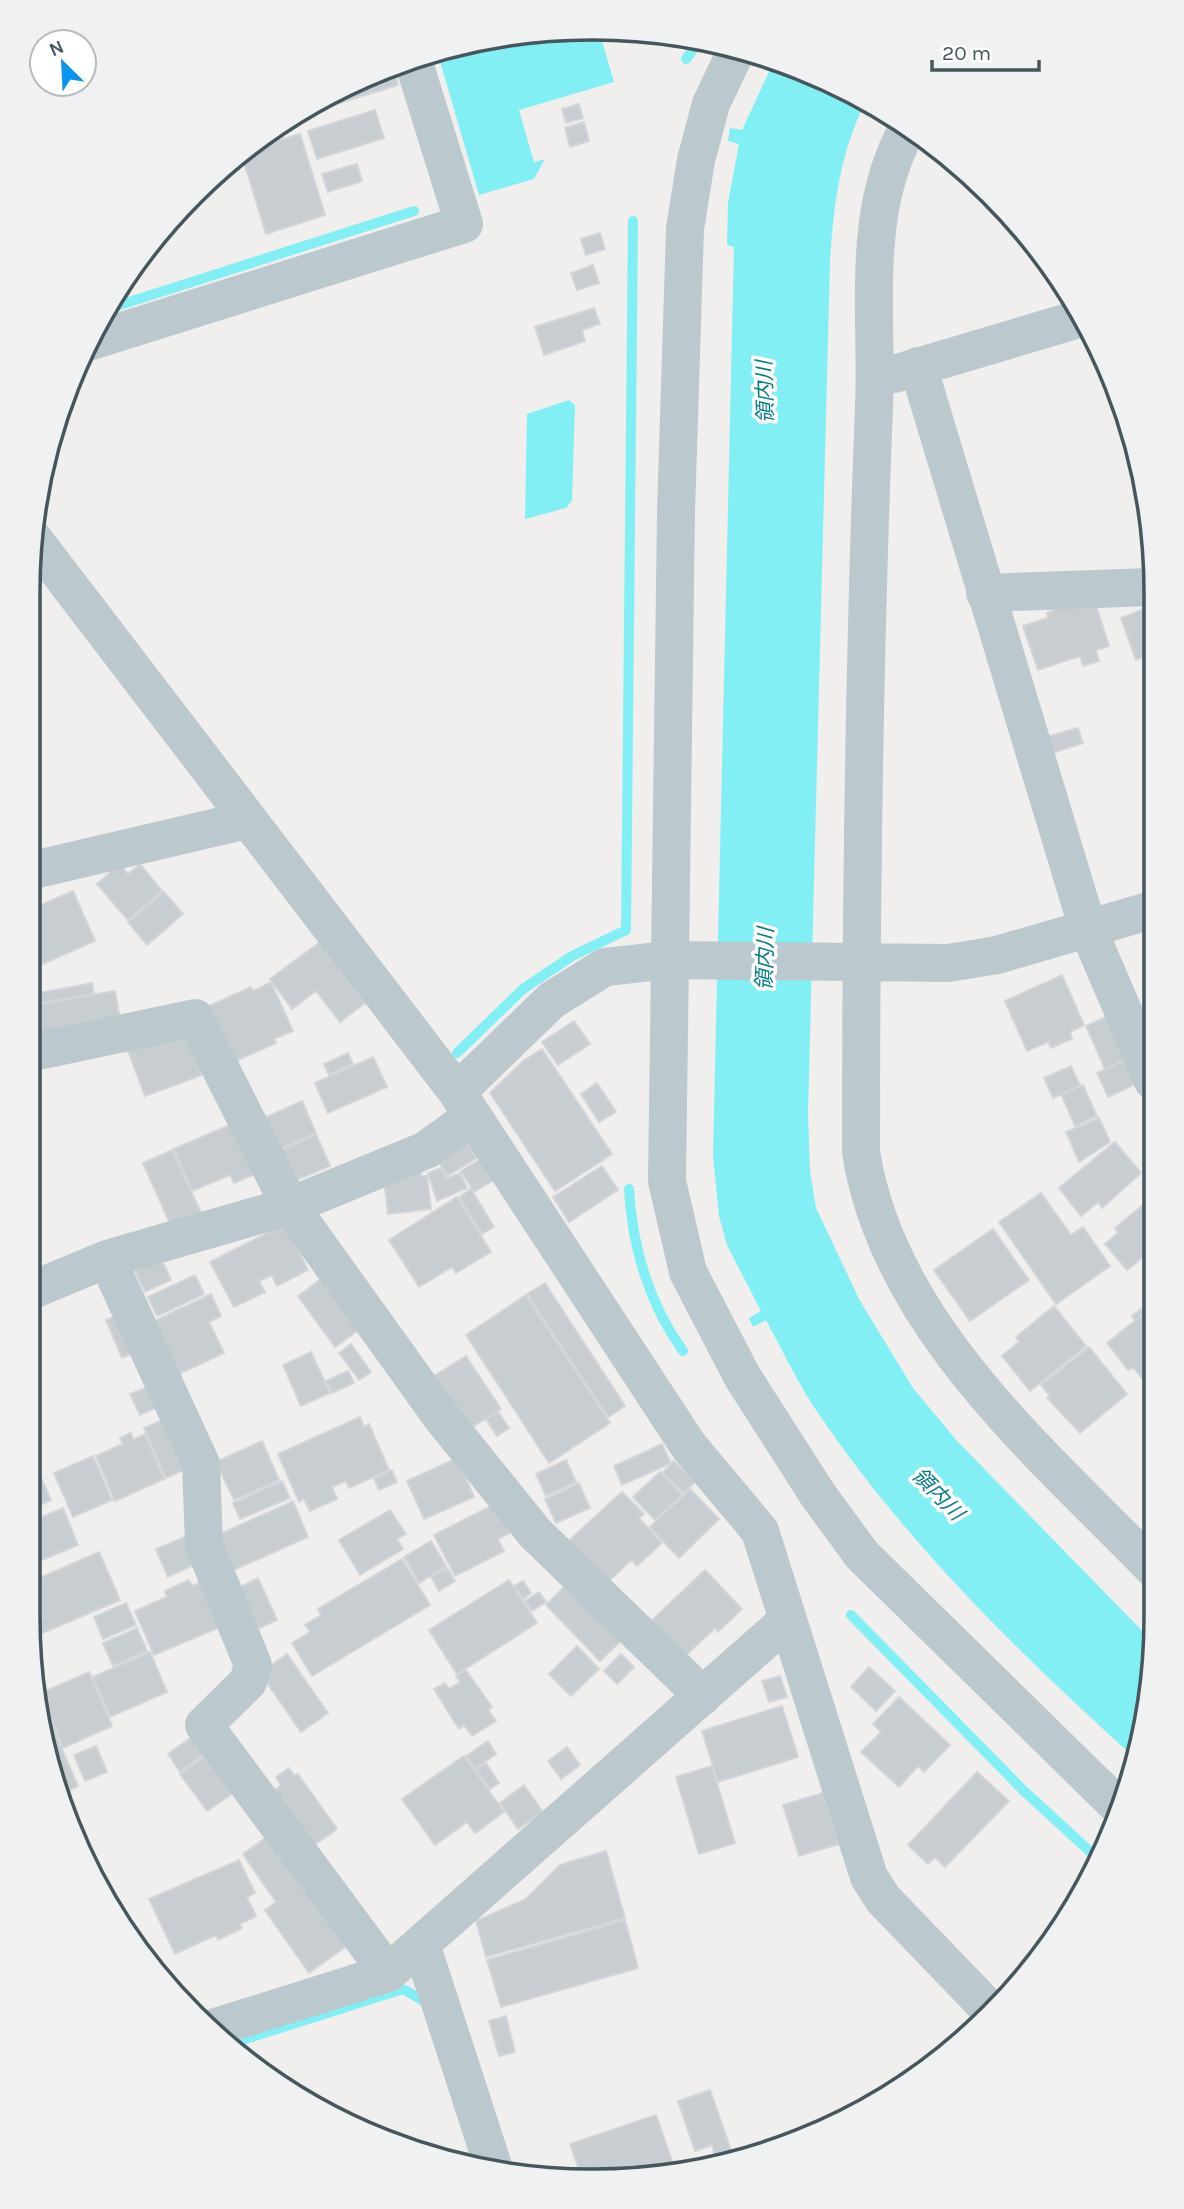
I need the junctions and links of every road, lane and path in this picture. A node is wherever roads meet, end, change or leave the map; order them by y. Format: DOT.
graph roads {
  1 [pos="733,58"];
  2 [pos="415,70"];
  3 [pos="903,136"];
  4 [pos="1073,321"];
  5 [pos="103,337"];
  6 [pos="918,366"];
  7 [pos="875,380"];
  8 [pos="42,550"];
  9 [pos="1144,587"];
  10 [pos="985,593"];
  11 [pos="247,820"];
  12 [pos="40,868"];
  13 [pos="1144,912"];
  14 [pos="1088,929"];
  15 [pos="675,960"];
  16 [pos="858,964"];
  17 [pos="40,1051"];
  18 [pos="1144,1059"];
  19 [pos="465,1104"];
  20 [pos="290,1206"];
  21 [pos="107,1259"];
  22 [pos="40,1287"];
  23 [pos="1144,1560"];
  24 [pos="788,1620"];
  25 [pos="703,1696"];
  26 [pos="1112,1800"];
  27 [pos="421,1944"];
  28 [pos="388,1973"];
  29 [pos="985,2004"];
  30 [pos="221,2025"];
  31 [pos="491,2159"];
  1 -- 15 [label="street"];
  2 -- 5 [label="street"];
  3 -- 7 [label="street"];
  4 -- 6 [label="street"];
  6 -- 7 [label="street"];
  6 -- 10 [label="street"];
  7 -- 16 [label="street"];
  8 -- 11 [label="street"];
  9 -- 10 [label="street"];
  10 -- 14 [label="street"];
  11 -- 12 [label="street"];
  11 -- 19 [label="street"];
  13 -- 14 [label="street"];
  14 -- 16 [label="street"];
  14 -- 18 [label="street"];
  15 -- 16 [label="street"];
  15 -- 19 [label="street"];
  15 -- 26 [label="street"];
  16 -- 23 [label="street"];
  17 -- 20 [label="street"];
  19 -- 20 [label="street"];
  19 -- 24 [label="street"];
  20 -- 21 [label="street"];
  20 -- 25 [label="street"];
  21 -- 22 [label="street"];
  21 -- 28 [label="street"];
  24 -- 25 [label="street"];
  24 -- 29 [label="street"];
  25 -- 27 [label="street"];
  27 -- 28 [label="street"];
  27 -- 31 [label="street"];
  28 -- 30 [label="street"];
}
